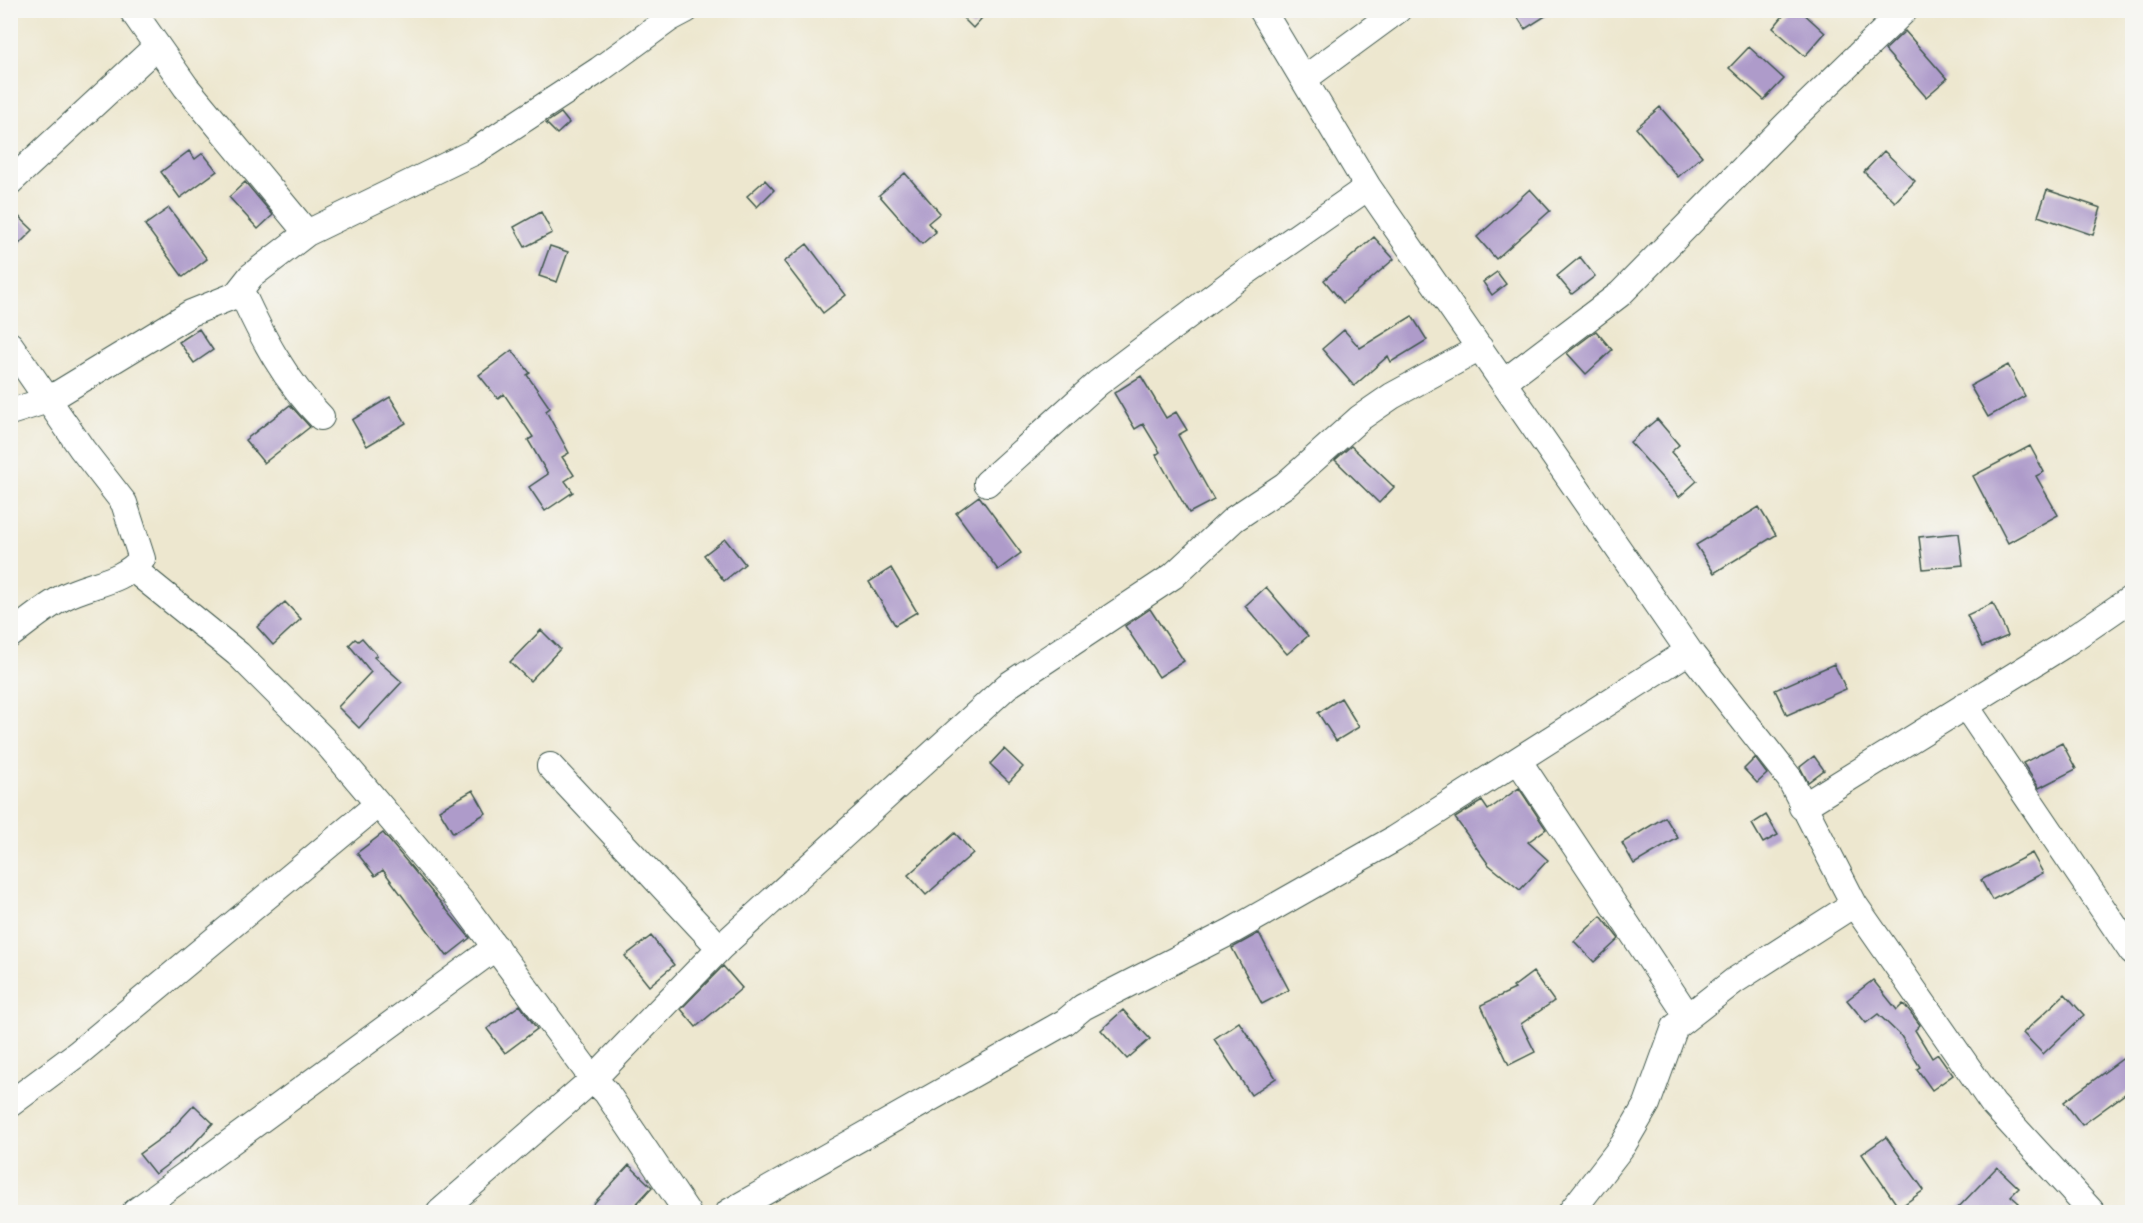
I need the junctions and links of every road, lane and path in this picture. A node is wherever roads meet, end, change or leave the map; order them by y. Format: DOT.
graph roads {
  1 [pos="132,10"];
  2 [pos="686,10"];
  3 [pos="1262,10"];
  4 [pos="1398,10"];
  5 [pos="1905,10"];
  6 [pos="157,46"];
  7 [pos="1304,79"];
  8 [pos="10,182"];
  9 [pos="1368,187"];
  10 [pos="308,233"];
  11 [pos="241,291"];
  12 [pos="10,345"];
  13 [pos="1480,348"];
  14 [pos="1504,382"];
  15 [pos="48,400"];
  16 [pos="10,412"];
  17 [pos="321,417"];
  18 [pos="987,483"];
  19 [pos="133,569"];
  20 [pos="2133,598"];
  21 [pos="10,635"];
  22 [pos="1689,651"];
  23 [pos="1965,705"];
  24 [pos="1518,760"];
  25 [pos="549,766"];
  26 [pos="377,805"];
  27 [pos="1802,807"];
  28 [pos="1854,904"];
  29 [pos="496,947"];
  30 [pos="720,948"];
  31 [pos="2133,952"];
  32 [pos="1687,1015"];
  33 [pos="69,1072"];
  34 [pos="593,1078"];
  35 [pos="10,1104"];
  36 [pos="10,1113"];
  37 [pos="222,1144"];
  38 [pos="134,1212"];
  39 [pos="440,1212"];
  40 [pos="687,1212"];
  41 [pos="729,1212"];
  42 [pos="1571,1212"];
  43 [pos="2092,1212"];
  1 -- 6 [label="street"];
  2 -- 10 [label="street"];
  3 -- 7 [label="street"];
  4 -- 7 [label="street"];
  5 -- 14 [label="street"];
  6 -- 8 [label="street"];
  6 -- 10 [label="street"];
  7 -- 9 [label="street"];
  9 -- 13 [label="street"];
  9 -- 18 [label="street"];
  10 -- 11 [label="street"];
  11 -- 15 [label="street"];
  11 -- 17 [label="street"];
  12 -- 15 [label="street"];
  13 -- 14 [label="street"];
  13 -- 30 [label="street"];
  14 -- 22 [label="street"];
  15 -- 16 [label="street"];
  15 -- 19 [label="street"];
  19 -- 21 [label="street"];
  19 -- 26 [label="street"];
  20 -- 23 [label="street"];
  22 -- 24 [label="street"];
  22 -- 27 [label="street"];
  23 -- 27 [label="street"];
  23 -- 31 [label="street"];
  24 -- 32 [label="street"];
  24 -- 41 [label="street"];
  25 -- 30 [label="street"];
  26 -- 29 [label="street"];
  26 -- 35 [label="street"];
  27 -- 28 [label="street"];
  28 -- 32 [label="street"];
  28 -- 43 [label="street"];
  29 -- 34 [label="street"];
  29 -- 38 [label="street"];
  30 -- 34 [label="street"];
  32 -- 42 [label="street"];
  33 -- 36 [label="street"];
  34 -- 39 [label="street"];
  34 -- 40 [label="street"];
  37 -- 38 [label="street"];
}
